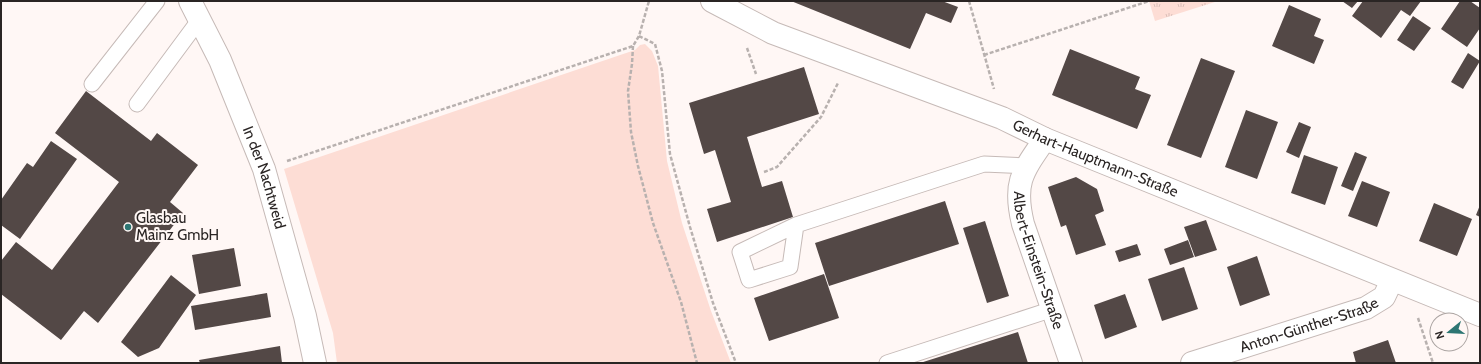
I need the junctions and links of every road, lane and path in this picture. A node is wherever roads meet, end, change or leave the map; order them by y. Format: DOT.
graph roads {
  1 [pos="157,1"];
  2 [pos="649,1"];
  3 [pos="712,1"];
  4 [pos="969,1"];
  5 [pos="1149,1"];
  6 [pos="196,10"];
  7 [pos="639,36"];
  8 [pos="633,46"];
  9 [pos="984,54"];
  10 [pos="848,61"];
  11 [pos="92,84"];
  12 [pos="137,104"];
  13 [pos="1002,118"];
  14 [pos="1045,139"];
  15 [pos="1027,166"];
  16 [pos="264,169"];
  17 [pos="764,172"];
  18 [pos="796,225"];
  19 [pos="1400,283"];
  20 [pos="1052,309"];
  21 [pos="1480,315"];
  22 [pos="315,363"];
  23 [pos="697,363"];
  24 [pos="736,363"];
  25 [pos="886,363"];
  26 [pos="1072,363"];
  27 [pos="1192,363"];
  28 [pos="1432,363"];
  1 -- 11 [label="lane"];
  2 -- 7 [label="path"];
  3 -- 10 [label="street, Gerhart-Hauptmann-Straße"];
  4 -- 9 [label="path"];
  5 -- 9 [label="path"];
  6 -- 12 [label="lane"];
  6 -- 16 [label="street, In der Nachtweid"];
  7 -- 8 [label="path"];
  7 -- 24 [label="path"];
  8 -- 16 [label="path"];
  8 -- 23 [label="path"];
  9 -- 13 [label="path"];
  10 -- 13 [label="street, Gerhart-Hauptmann-Straße"];
  10 -- 17 [label="path"];
  13 -- 14 [label="street, Gerhart-Hauptmann-Straße"];
  14 -- 15 [label="street, Albert-Einstein-Straße"];
  14 -- 19 [label="street, Gerhart-Hauptmann-Straße"];
  15 -- 18 [label="lane"];
  15 -- 20 [label="street, Albert-Einstein-Straße"];
  16 -- 22 [label="street, In der Nachtweid"];
  19 -- 21 [label="street, Gerhart-Hauptmann-Straße"];
  19 -- 27 [label="street, Anton-Günther-Straße"];
  19 -- 28 [label="path"];
  20 -- 25 [label="lane"];
  20 -- 26 [label="street, Albert-Einstein-Straße"];
}
